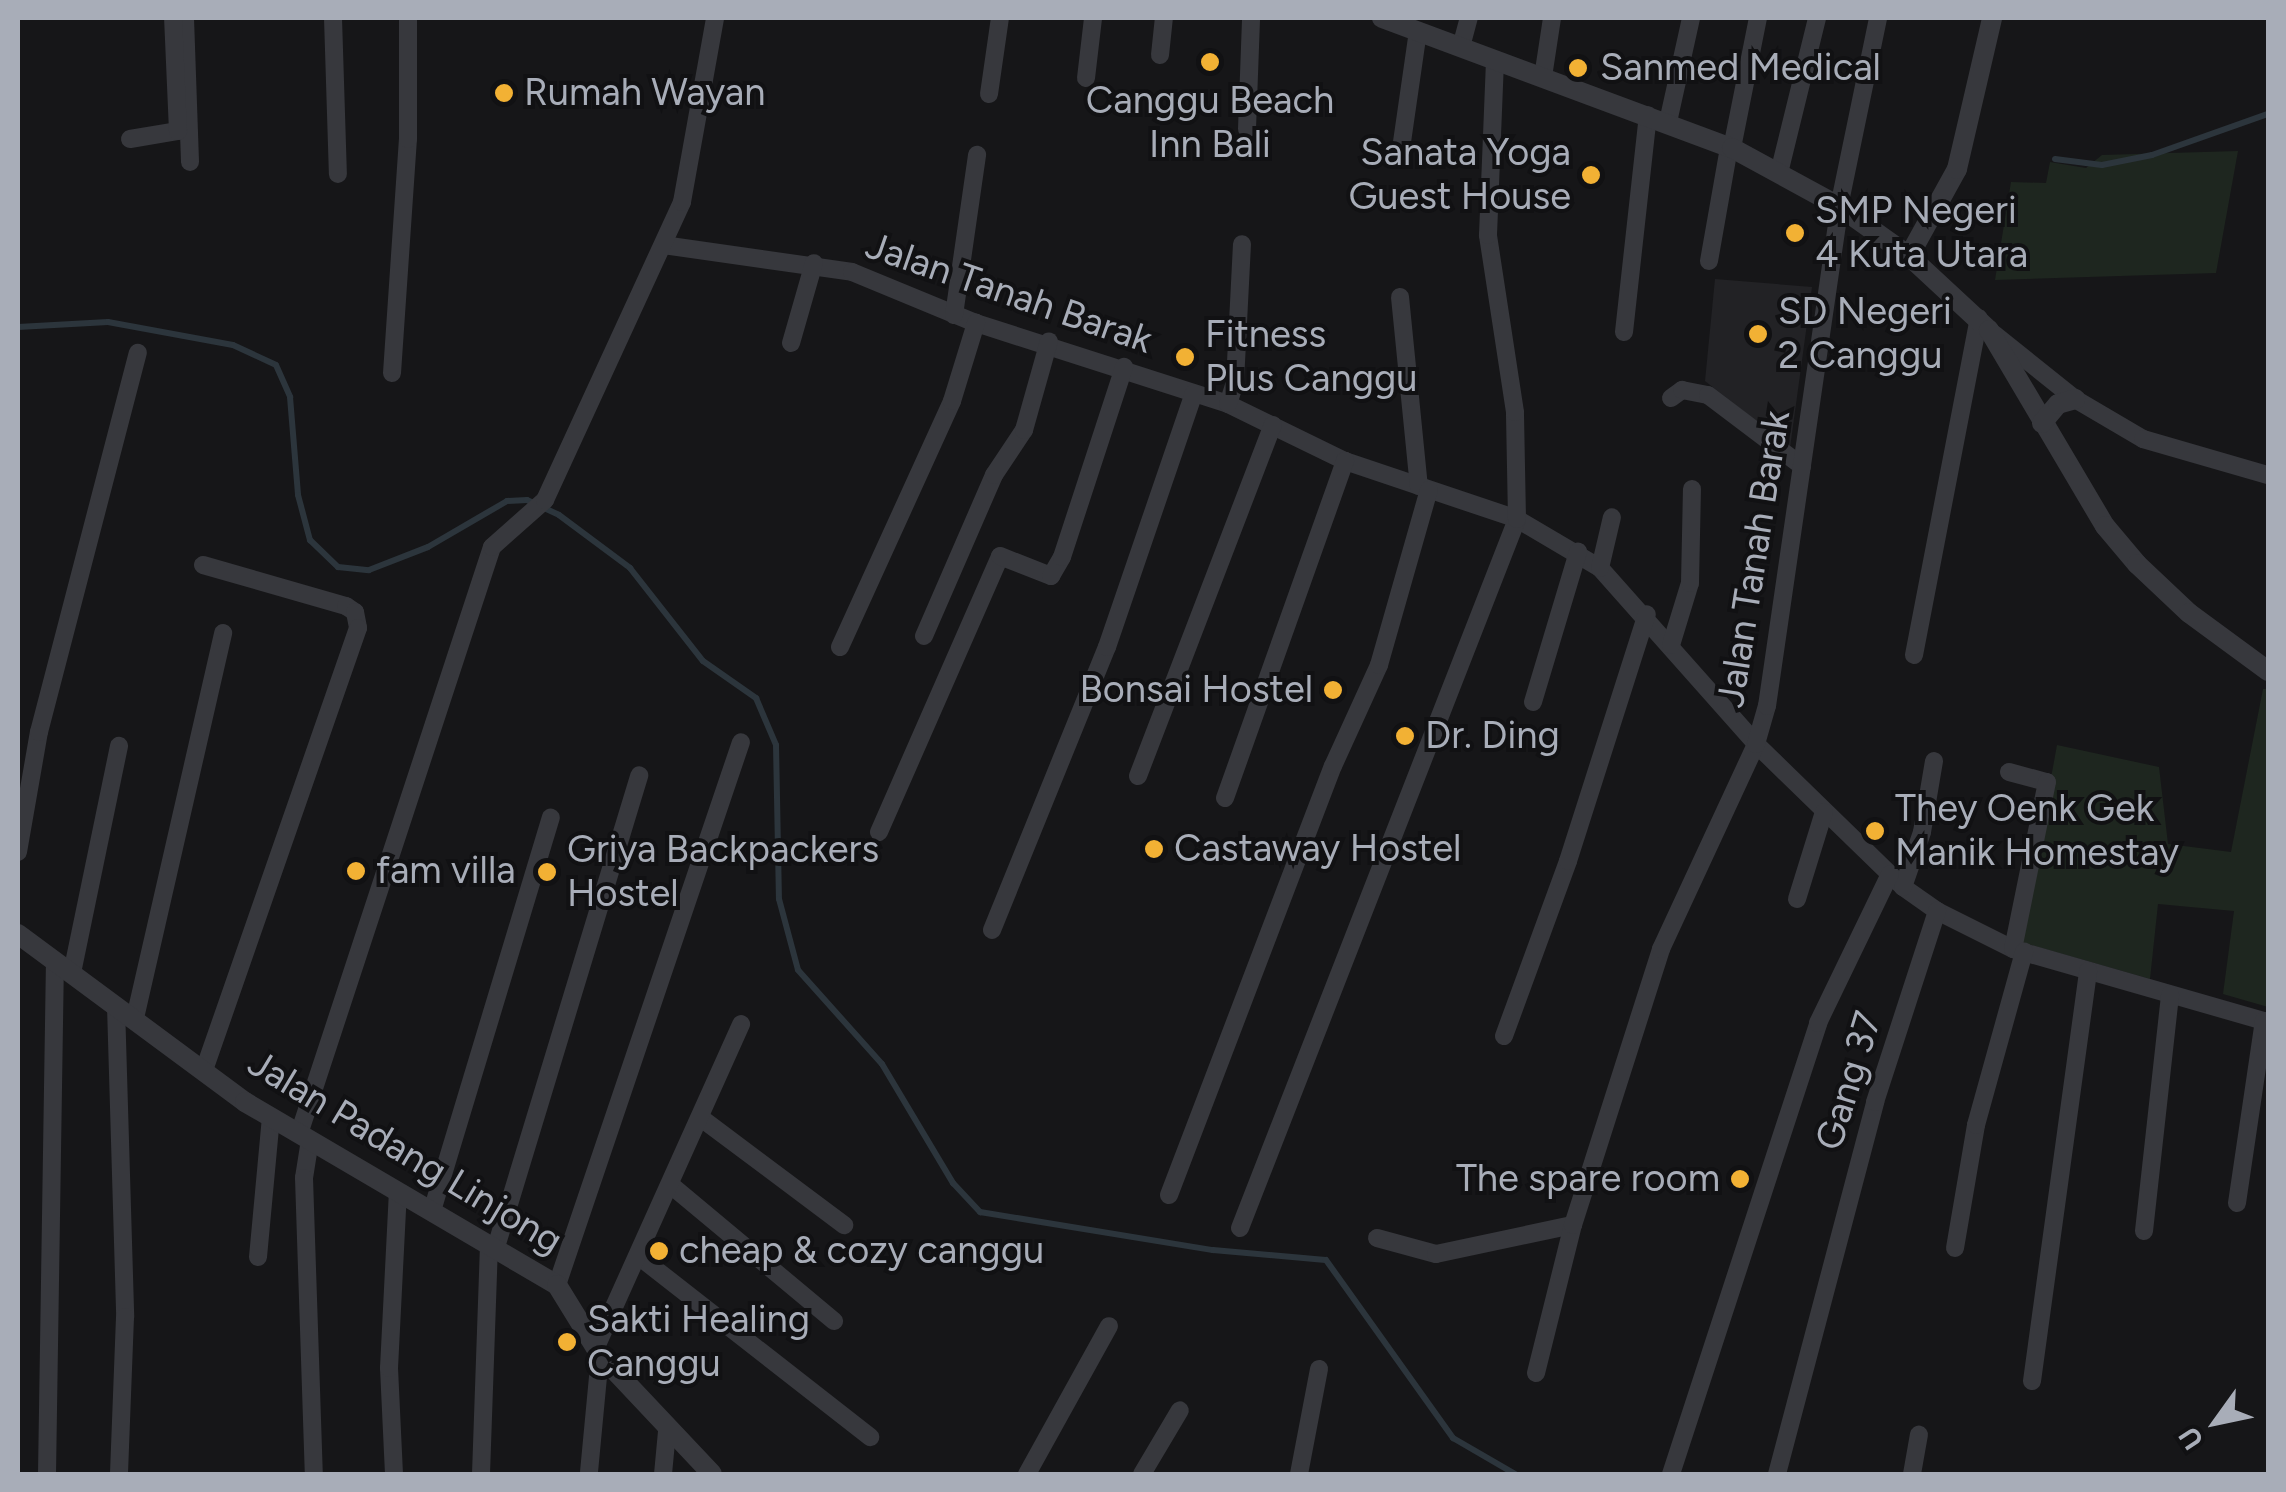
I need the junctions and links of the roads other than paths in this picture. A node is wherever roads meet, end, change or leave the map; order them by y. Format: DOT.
graph roads {
  1 [pos="172,18"];
  2 [pos="185,18"];
  3 [pos="332,18"];
  4 [pos="408,18"];
  5 [pos="716,18"];
  6 [pos="1000,18"];
  7 [pos="1094,18"];
  8 [pos="1164,18"];
  9 [pos="1252,18"];
  10 [pos="1469,18"];
  11 [pos="1552,18"];
  12 [pos="1691,18"];
  13 [pos="1758,18"];
  14 [pos="1817,18"];
  15 [pos="1878,18"];
  16 [pos="1992,18"];
  17 [pos="1401,23"];
  18 [pos="1461,47"];
  19 [pos="1160,56"];
  20 [pos="1496,60"];
  21 [pos="1544,77"];
  22 [pos="1086,78"];
  23 [pos="990,94"];
  24 [pos="1658,119"];
  25 [pos="1247,128"];
  26 [pos="130,140"];
  27 [pos="1402,142"];
  28 [pos="1731,148"];
  29 [pos="977,156"];
  30 [pos="190,162"];
  31 [pos="1778,173"];
  32 [pos="338,174"];
  33 [pos="1840,207"];
  34 [pos="1242,244"];
  35 [pos="663,245"];
  36 [pos="1909,256"];
  37 [pos="1709,261"];
  38 [pos="814,263"];
  39 [pos="1400,297"];
  40 [pos="954,314"];
  41 [pos="976,322"];
  42 [pos="1984,324"];
  43 [pos="1624,332"];
  44 [pos="1049,341"];
  45 [pos="792,343"];
  46 [pos="138,352"];
  47 [pos="1124,366"];
  48 [pos="392,373"];
  49 [pos="1194,393"];
  50 [pos="1672,398"];
  51 [pos="2075,399"];
  52 [pos="1228,404"];
  53 [pos="2042,422"];
  54 [pos="1273,425"];
  55 [pos="1345,460"];
  56 [pos="1802,466"];
  57 [pos="2268,474"];
  58 [pos="1424,488"];
  59 [pos="1692,489"];
  60 [pos="1612,517"];
  61 [pos="1518,519"];
  62 [pos="1578,552"];
  63 [pos="203,565"];
  64 [pos="1600,568"];
  65 [pos="1647,614"];
  66 [pos="223,633"];
  67 [pos="924,636"];
  68 [pos="1671,644"];
  69 [pos="840,646"];
  70 [pos="1914,655"];
  71 [pos="2268,670"];
  72 [pos="1533,702"];
  73 [pos="741,742"];
  74 [pos="1756,744"];
  75 [pos="119,746"];
  76 [pos="1934,762"];
  77 [pos="2010,772"];
  78 [pos="639,776"];
  79 [pos="1138,776"];
  80 [pos="1225,798"];
  81 [pos="1824,812"];
  82 [pos="551,818"];
  83 [pos="879,832"];
  84 [pos="18,852"];
  85 [pos="1896,880"];
  86 [pos="1797,899"];
  87 [pos="1936,910"];
  88 [pos="992,930"];
  89 [pos="18,934"];
  90 [pos="2018,950"];
  91 [pos="63,966"];
  92 [pos="2088,971"];
  93 [pos="2170,994"];
  94 [pos="116,1006"];
  95 [pos="134,1018"];
  96 [pos="2266,1021"];
  97 [pos="742,1024"];
  98 [pos="1504,1036"];
  99 [pos="204,1070"];
  100 [pos="270,1117"];
  101 [pos="701,1118"];
  102 [pos="305,1137"];
  103 [pos="672,1186"];
  104 [pos="398,1192"];
  105 [pos="1169,1195"];
  106 [pos="2237,1203"];
  107 [pos="432,1211"];
  108 [pos="1573,1225"];
  109 [pos="844,1226"];
  110 [pos="1240,1228"];
  111 [pos="2144,1231"];
  112 [pos="1378,1238"];
  113 [pos="493,1246"];
  114 [pos="1955,1248"];
  115 [pos="258,1257"];
  116 [pos="641,1258"];
  117 [pos="557,1285"];
  118 [pos="834,1321"];
  119 [pos="1109,1326"];
  120 [pos="598,1351"];
  121 [pos="1319,1369"];
  122 [pos="1536,1373"];
  123 [pos="2032,1382"];
  124 [pos="1180,1410"];
  125 [pos="668,1432"];
  126 [pos="870,1436"];
  127 [pos="1919,1436"];
  128 [pos="589,1472"];
  129 [pos="47,1474"];
  130 [pos="119,1474"];
  131 [pos="314,1474"];
  132 [pos="394,1474"];
  133 [pos="481,1474"];
  134 [pos="663,1474"];
  135 [pos="712,1474"];
  136 [pos="1027,1474"];
  137 [pos="1142,1474"];
  138 [pos="1299,1474"];
  139 [pos="1671,1474"];
  140 [pos="1777,1474"];
  141 [pos="1912,1474"];
  1 -- 26 [label="street"];
  2 -- 30 [label="street"];
  3 -- 32 [label="street"];
  4 -- 48 [label="street"];
  5 -- 35 [label="street"];
  6 -- 23 [label="street"];
  7 -- 22 [label="street"];
  8 -- 19 [label="street"];
  9 -- 25 [label="street"];
  10 -- 18 [label="street"];
  11 -- 21 [label="street"];
  12 -- 24 [label="street"];
  13 -- 28 [label="street"];
  14 -- 31 [label="street"];
  15 -- 33 [label="street, Jalan Tanah Barak"];
  16 -- 36 [label="street"];
  17 -- 18 [label="street"];
  17 -- 27 [label="street"];
  18 -- 20 [label="street"];
  20 -- 21 [label="street"];
  20 -- 61 [label="street"];
  21 -- 24 [label="street"];
  24 -- 28 [label="street"];
  24 -- 43 [label="street"];
  28 -- 31 [label="street"];
  28 -- 37 [label="street"];
  29 -- 40 [label="street"];
  31 -- 33 [label="street"];
  33 -- 36 [label="street"];
  33 -- 56 [label="street, Jalan Tanah Barak"];
  34 -- 52 [label="street"];
  35 -- 38 [label="street, Jalan Tanah Barak"];
  35 -- 102 [label="street"];
  36 -- 42 [label="street"];
  38 -- 40 [label="street, Jalan Tanah Barak"];
  38 -- 45 [label="street"];
  39 -- 58 [label="street"];
  40 -- 41 [label="street, Jalan Tanah Barak"];
  41 -- 44 [label="street, Jalan Tanah Barak"];
  41 -- 69 [label="street"];
  42 -- 51 [label="street"];
  42 -- 53 [label="street"];
  42 -- 70 [label="street"];
  44 -- 47 [label="street, Jalan Tanah Barak"];
  44 -- 67 [label="street"];
  46 -- 84 [label="street"];
  47 -- 49 [label="street, Jalan Tanah Barak"];
  47 -- 83 [label="street"];
  49 -- 52 [label="street, Jalan Tanah Barak"];
  49 -- 88 [label="street"];
  50 -- 56 [label="street"];
  51 -- 53 [label="street"];
  51 -- 57 [label="street"];
  52 -- 54 [label="street, Jalan Tanah Barak"];
  53 -- 71 [label="street"];
  54 -- 55 [label="street, Jalan Tanah Barak"];
  54 -- 79 [label="street"];
  55 -- 58 [label="street, Jalan Tanah Barak"];
  55 -- 80 [label="street"];
  56 -- 74 [label="street, Jalan Tanah Barak"];
  58 -- 61 [label="street, Jalan Tanah Barak"];
  58 -- 105 [label="street"];
  59 -- 68 [label="street"];
  60 -- 64 [label="street"];
  61 -- 62 [label="street, Jalan Tanah Barak"];
  61 -- 110 [label="street"];
  62 -- 64 [label="street, Jalan Tanah Barak"];
  62 -- 72 [label="street"];
  63 -- 99 [label="street"];
  64 -- 65 [label="street, Jalan Tanah Barak"];
  65 -- 68 [label="street, Jalan Tanah Barak"];
  65 -- 98 [label="street"];
  66 -- 95 [label="street"];
  68 -- 74 [label="street, Jalan Tanah Barak"];
  73 -- 117 [label="street"];
  74 -- 81 [label="street, Jalan Tanah Barak"];
  74 -- 108 [label="street"];
  75 -- 91 [label="street"];
  76 -- 85 [label="street"];
  77 -- 90 [label="street"];
  78 -- 113 [label="street"];
  81 -- 85 [label="street, Jalan Tanah Barak"];
  81 -- 86 [label="street"];
  82 -- 107 [label="street"];
  85 -- 87 [label="street, Jalan Tanah Barak"];
  85 -- 139 [label="street"];
  87 -- 90 [label="street, Jalan Tanah Barak"];
  87 -- 140 [label="street, Gang 37"];
  89 -- 91 [label="street, Jalan Padang Linjong"];
  90 -- 92 [label="street, Jalan Tanah Barak"];
  90 -- 114 [label="street"];
  91 -- 94 [label="street, Jalan Padang Linjong"];
  91 -- 129 [label="street"];
  92 -- 93 [label="street, Jalan Tanah Barak"];
  92 -- 123 [label="street"];
  93 -- 96 [label="street, Jalan Tanah Barak"];
  93 -- 111 [label="street"];
  94 -- 95 [label="street, Jalan Padang Linjong"];
  94 -- 130 [label="street"];
  95 -- 99 [label="street, Jalan Padang Linjong"];
  96 -- 106 [label="street"];
  97 -- 101 [label="street"];
  99 -- 100 [label="street, Jalan Padang Linjong"];
  100 -- 102 [label="street, Jalan Padang Linjong"];
  100 -- 115 [label="street"];
  101 -- 103 [label="street"];
  101 -- 109 [label="street"];
  102 -- 104 [label="street, Jalan Padang Linjong"];
  102 -- 131 [label="street"];
  103 -- 116 [label="street"];
  103 -- 118 [label="street"];
  104 -- 107 [label="street, Jalan Padang Linjong"];
  104 -- 132 [label="street"];
  107 -- 113 [label="street, Jalan Padang Linjong"];
  108 -- 112 [label="street"];
  108 -- 122 [label="street"];
  113 -- 117 [label="street, Jalan Padang Linjong"];
  113 -- 133 [label="street"];
  116 -- 120 [label="street"];
  116 -- 126 [label="street"];
  117 -- 120 [label="street, Jalan Padang Linjong"];
  119 -- 136 [label="street"];
  120 -- 125 [label="street, Jalan Padang Linjong"];
  120 -- 128 [label="street"];
  121 -- 138 [label="street"];
  124 -- 137 [label="street"];
  125 -- 134 [label="street"];
  125 -- 135 [label="street, Jalan Padang Linjong"];
  127 -- 141 [label="street"];
}
